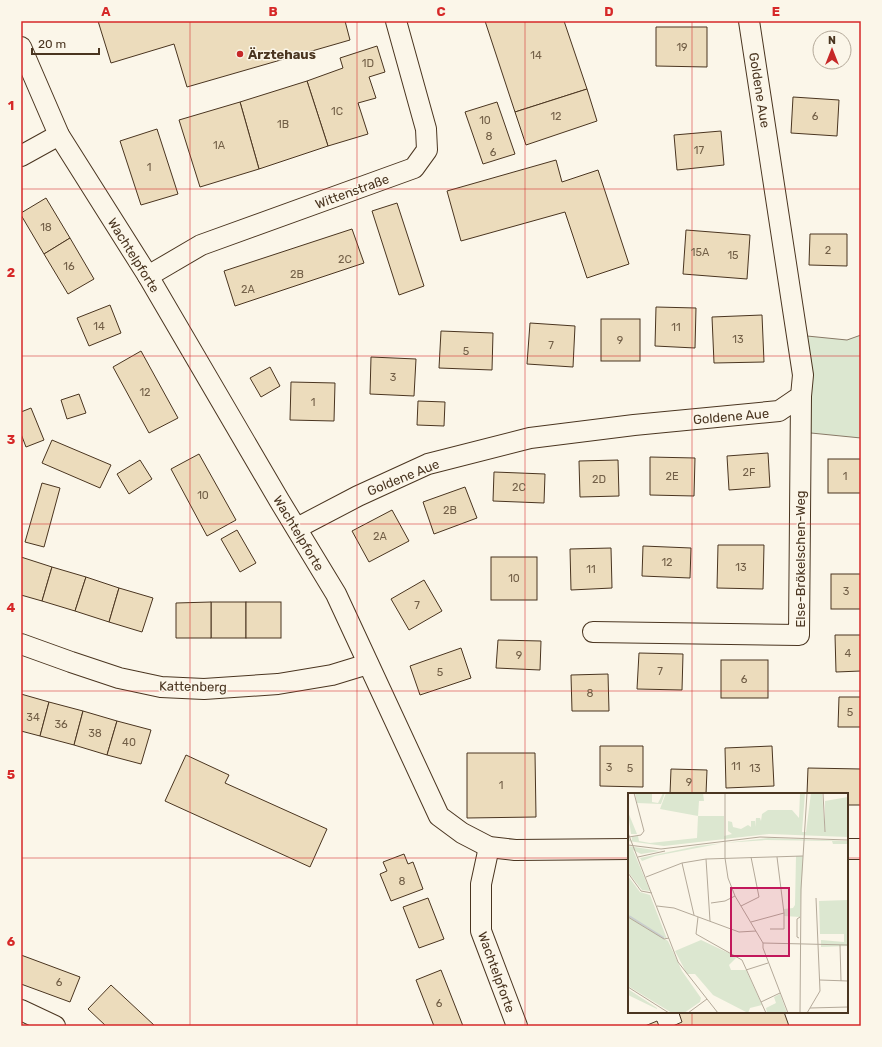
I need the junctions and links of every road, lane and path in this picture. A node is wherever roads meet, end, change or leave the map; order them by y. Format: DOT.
graph roads {
  1 [pos="396,21"];
  2 [pos="749,21"];
  3 [pos="21,47"];
  4 [pos="59,135"];
  5 [pos="21,156"];
  6 [pos="148,276"];
  7 [pos="801,396"];
  8 [pos="297,528"];
  9 [pos="593,632"];
  10 [pos="21,644"];
  11 [pos="368,664"];
  12 [pos="489,847"];
  13 [pos="628,849"];
  14 [pos="848,849"];
  15 [pos="861,849"];
  16 [pos="21,1010"];
  17 [pos="55,1026"];
  18 [pos="516,1026"];
  1 -- 6 [label="street, Wittenstraße"];
  2 -- 7 [label="street, Goldene Aue"];
  3 -- 4 [label="street, Wachtelpforte"];
  4 -- 5 [label="street"];
  4 -- 6 [label="street, Wachtelpforte"];
  6 -- 8 [label="street, Wachtelpforte"];
  7 -- 8 [label="street, Goldene Aue"];
  7 -- 9 [label="street, Else-Brökelschen-Weg"];
  8 -- 11 [label="street, Wachtelpforte"];
  10 -- 11 [label="street, Kattenberg"];
  11 -- 12 [label="street, Wachtelpforte"];
  12 -- 13 [label="street"];
  12 -- 18 [label="street, Wachtelpforte"];
  14 -- 15 [label="street"];
  16 -- 17 [label="street"];
}
